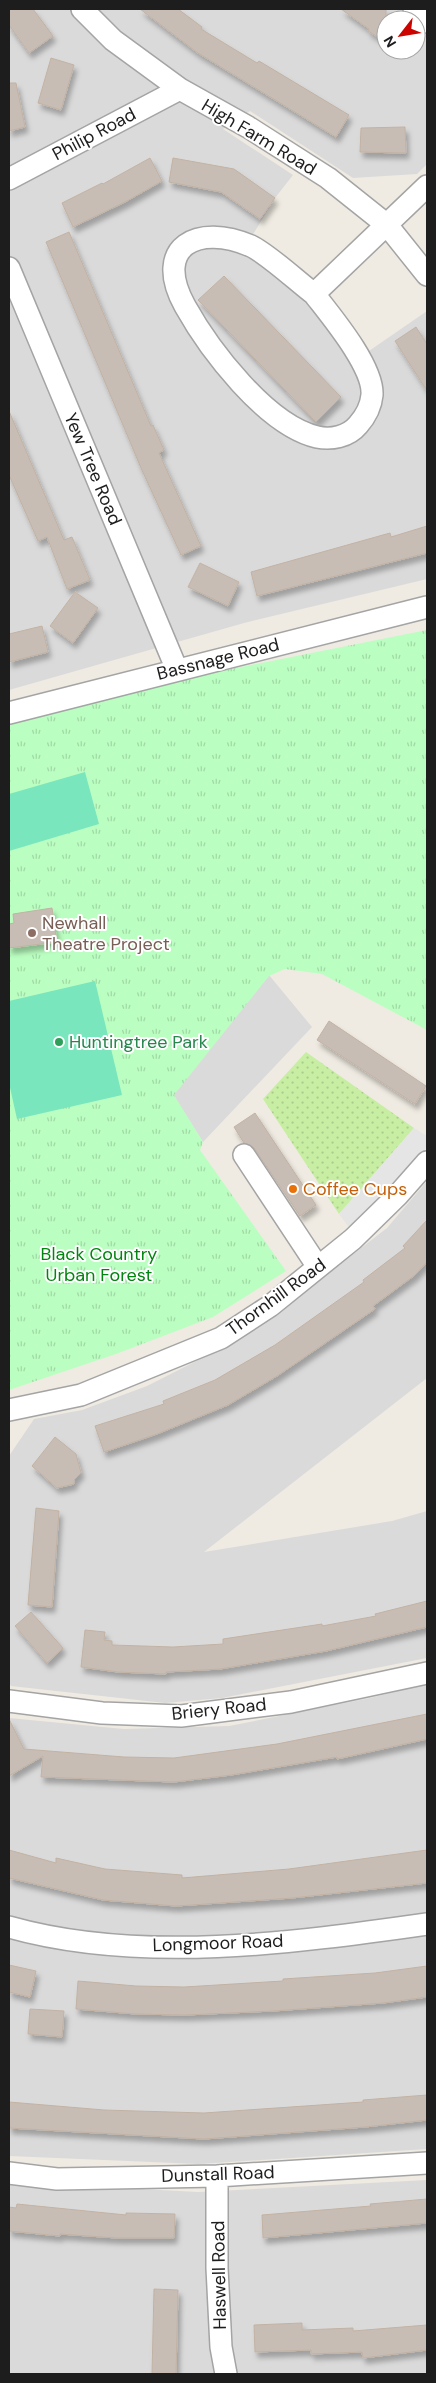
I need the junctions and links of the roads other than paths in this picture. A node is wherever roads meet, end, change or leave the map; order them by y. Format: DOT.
graph roads {
  1 [pos="82,9"];
  2 [pos="414,9"];
  3 [pos="427,22"];
  4 [pos="180,89"];
  5 [pos="9,179"];
  6 [pos="427,186"];
  7 [pos="387,226"];
  8 [pos="9,268"];
  9 [pos="427,275"];
  10 [pos="314,294"];
  11 [pos="427,607"];
  12 [pos="176,670"];
  13 [pos="9,713"];
  14 [pos="244,1155"];
  15 [pos="427,1162"];
  16 [pos="318,1267"];
  17 [pos="9,1410"];
  18 [pos="427,1673"];
  19 [pos="9,1701"];
  20 [pos="427,1924"];
  21 [pos="9,1927"];
  22 [pos="427,2163"];
  23 [pos="9,2173"];
  24 [pos="217,2176"];
  25 [pos="226,2374"];
  1 -- 4 [label="street, High Farm Road"];
  2 -- 3 [label="street"];
  4 -- 5 [label="street, Philip Road"];
  4 -- 7 [label="street, High Farm Road"];
  6 -- 7 [label="street"];
  7 -- 9 [label="street, High Farm Road"];
  7 -- 10 [label="street"];
  8 -- 12 [label="street, Yew Tree Road"];
  10 -- 10 [label="street"];
  11 -- 12 [label="street, Bassnage Road"];
  12 -- 13 [label="street, Bassnage Road"];
  14 -- 16 [label="street"];
  15 -- 16 [label="street, Thornhill Road"];
  16 -- 17 [label="street, Thornhill Road"];
  18 -- 19 [label="street, Briery Road"];
  20 -- 21 [label="street, Longmoor Road"];
  22 -- 24 [label="street, Dunstall Road"];
  23 -- 24 [label="street, Dunstall Road"];
  24 -- 25 [label="street, Haswell Road"];
}
